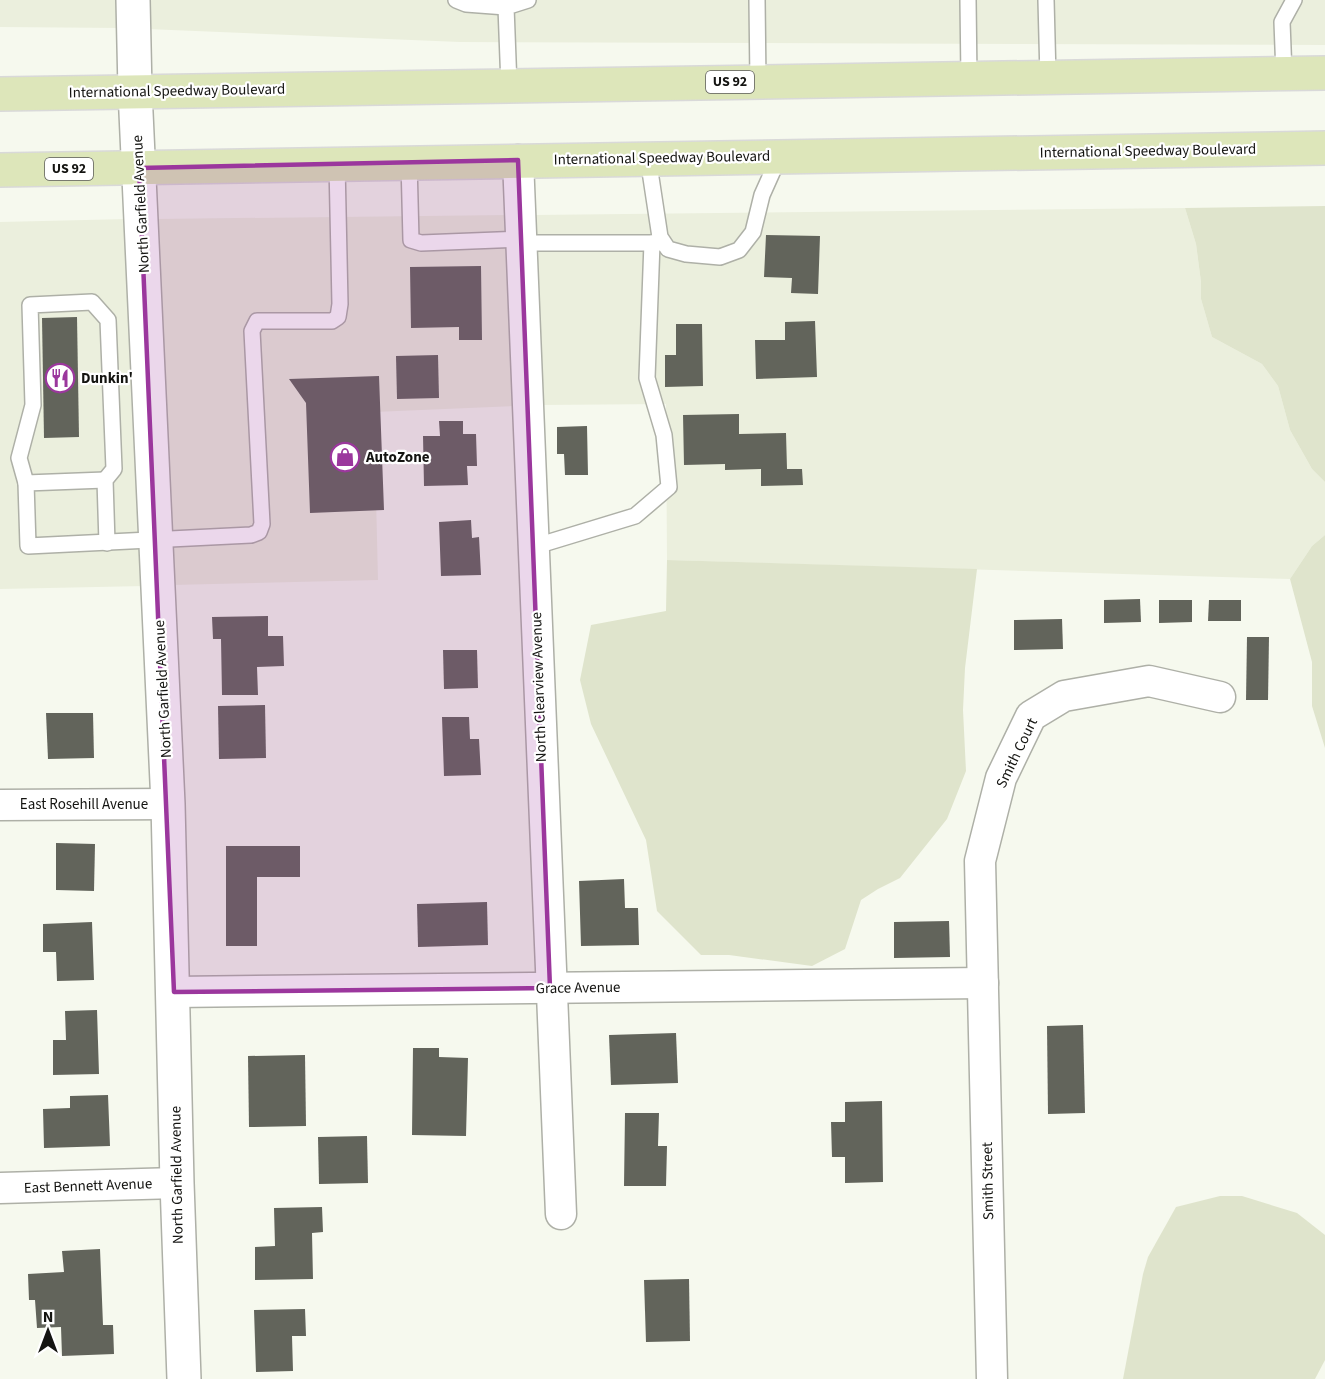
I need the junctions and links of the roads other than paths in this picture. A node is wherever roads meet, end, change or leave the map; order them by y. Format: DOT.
graph roads {
  1 [pos="133,0"];
  2 [pos="456,0"];
  3 [pos="528,0"];
  4 [pos="757,0"];
  5 [pos="968,0"];
  6 [pos="1046,0"];
  7 [pos="1294,0"];
  8 [pos="506,7"];
  9 [pos="1325,73"];
  10 [pos="1284,74"];
  11 [pos="1048,77"];
  12 [pos="969,78"];
  13 [pos="758,82"];
  14 [pos="509,86"];
  15 [pos="135,91"];
  16 [pos="0,94"];
  17 [pos="1325,148"];
  18 [pos="779,156"];
  19 [pos="648,158"];
  20 [pos="518,160"];
  21 [pos="410,162"];
  22 [pos="337,164"];
  23 [pos="139,168"];
  24 [pos="0,170"];
  25 [pos="521,241"];
  26 [pos="658,243"];
  27 [pos="105,480"];
  28 [pos="26,483"];
  29 [pos="156,540"];
  30 [pos="107,543"];
  31 [pos="533,547"];
  32 [pos="1220,697"];
  33 [pos="168,804"];
  34 [pos="0,805"];
  35 [pos="983,983"];
  36 [pos="550,988"];
  37 [pos="174,992"];
  38 [pos="177,1183"];
  39 [pos="0,1188"];
  40 [pos="561,1214"];
  41 [pos="184,1379"];
  42 [pos="992,1379"];
  1 -- 15 [label="street, North Garfield Avenue"];
  2 -- 8 [label="lane"];
  3 -- 8 [label="lane"];
  4 -- 13 [label="lane"];
  5 -- 12 [label="lane"];
  6 -- 11 [label="lane"];
  7 -- 10 [label="lane"];
  8 -- 14 [label="lane"];
  9 -- 10 [label="main road, International Speedway Boulevard / US 92"];
  10 -- 11 [label="main road, International Speedway Boulevard / US 92"];
  11 -- 12 [label="main road, International Speedway Boulevard / US 92"];
  12 -- 13 [label="main road, International Speedway Boulevard / US 92"];
  13 -- 14 [label="main road, International Speedway Boulevard / US 92"];
  14 -- 15 [label="main road, International Speedway Boulevard / US 92"];
  15 -- 16 [label="main road, International Speedway Boulevard / US 92"];
  15 -- 23 [label="street, North Garfield Avenue"];
  17 -- 18 [label="main road, International Speedway Boulevard / US 92"];
  18 -- 19 [label="main road, International Speedway Boulevard / US 92"];
  18 -- 26 [label="lane"];
  19 -- 20 [label="main road, International Speedway Boulevard / US 92"];
  19 -- 26 [label="lane"];
  20 -- 21 [label="main road, International Speedway Boulevard / US 92"];
  20 -- 25 [label="street, North Clearview Avenue"];
  21 -- 22 [label="main road, International Speedway Boulevard / US 92"];
  21 -- 25 [label="lane"];
  22 -- 23 [label="main road, International Speedway Boulevard / US 92"];
  22 -- 29 [label="lane"];
  23 -- 24 [label="main road, International Speedway Boulevard / US 92"];
  23 -- 29 [label="street, North Garfield Avenue"];
  25 -- 26 [label="lane"];
  25 -- 31 [label="street, North Clearview Avenue"];
  26 -- 31 [label="lane"];
  27 -- 28 [label="lane"];
  27 -- 28 [label="lane"];
  27 -- 30 [label="lane"];
  28 -- 30 [label="lane"];
  29 -- 30 [label="lane"];
  29 -- 33 [label="street, North Garfield Avenue"];
  31 -- 36 [label="street, North Clearview Avenue"];
  32 -- 35 [label="street, Smith Court"];
  33 -- 34 [label="street, East Rosehill Avenue"];
  33 -- 37 [label="street, North Garfield Avenue"];
  35 -- 36 [label="street, Grace Avenue"];
  35 -- 42 [label="street, Smith Street"];
  36 -- 37 [label="street, Grace Avenue"];
  36 -- 40 [label="street, North Clearview Avenue"];
  37 -- 38 [label="street, North Garfield Avenue"];
  38 -- 39 [label="street, East Bennett Avenue"];
  38 -- 41 [label="street, North Garfield Avenue"];
}
